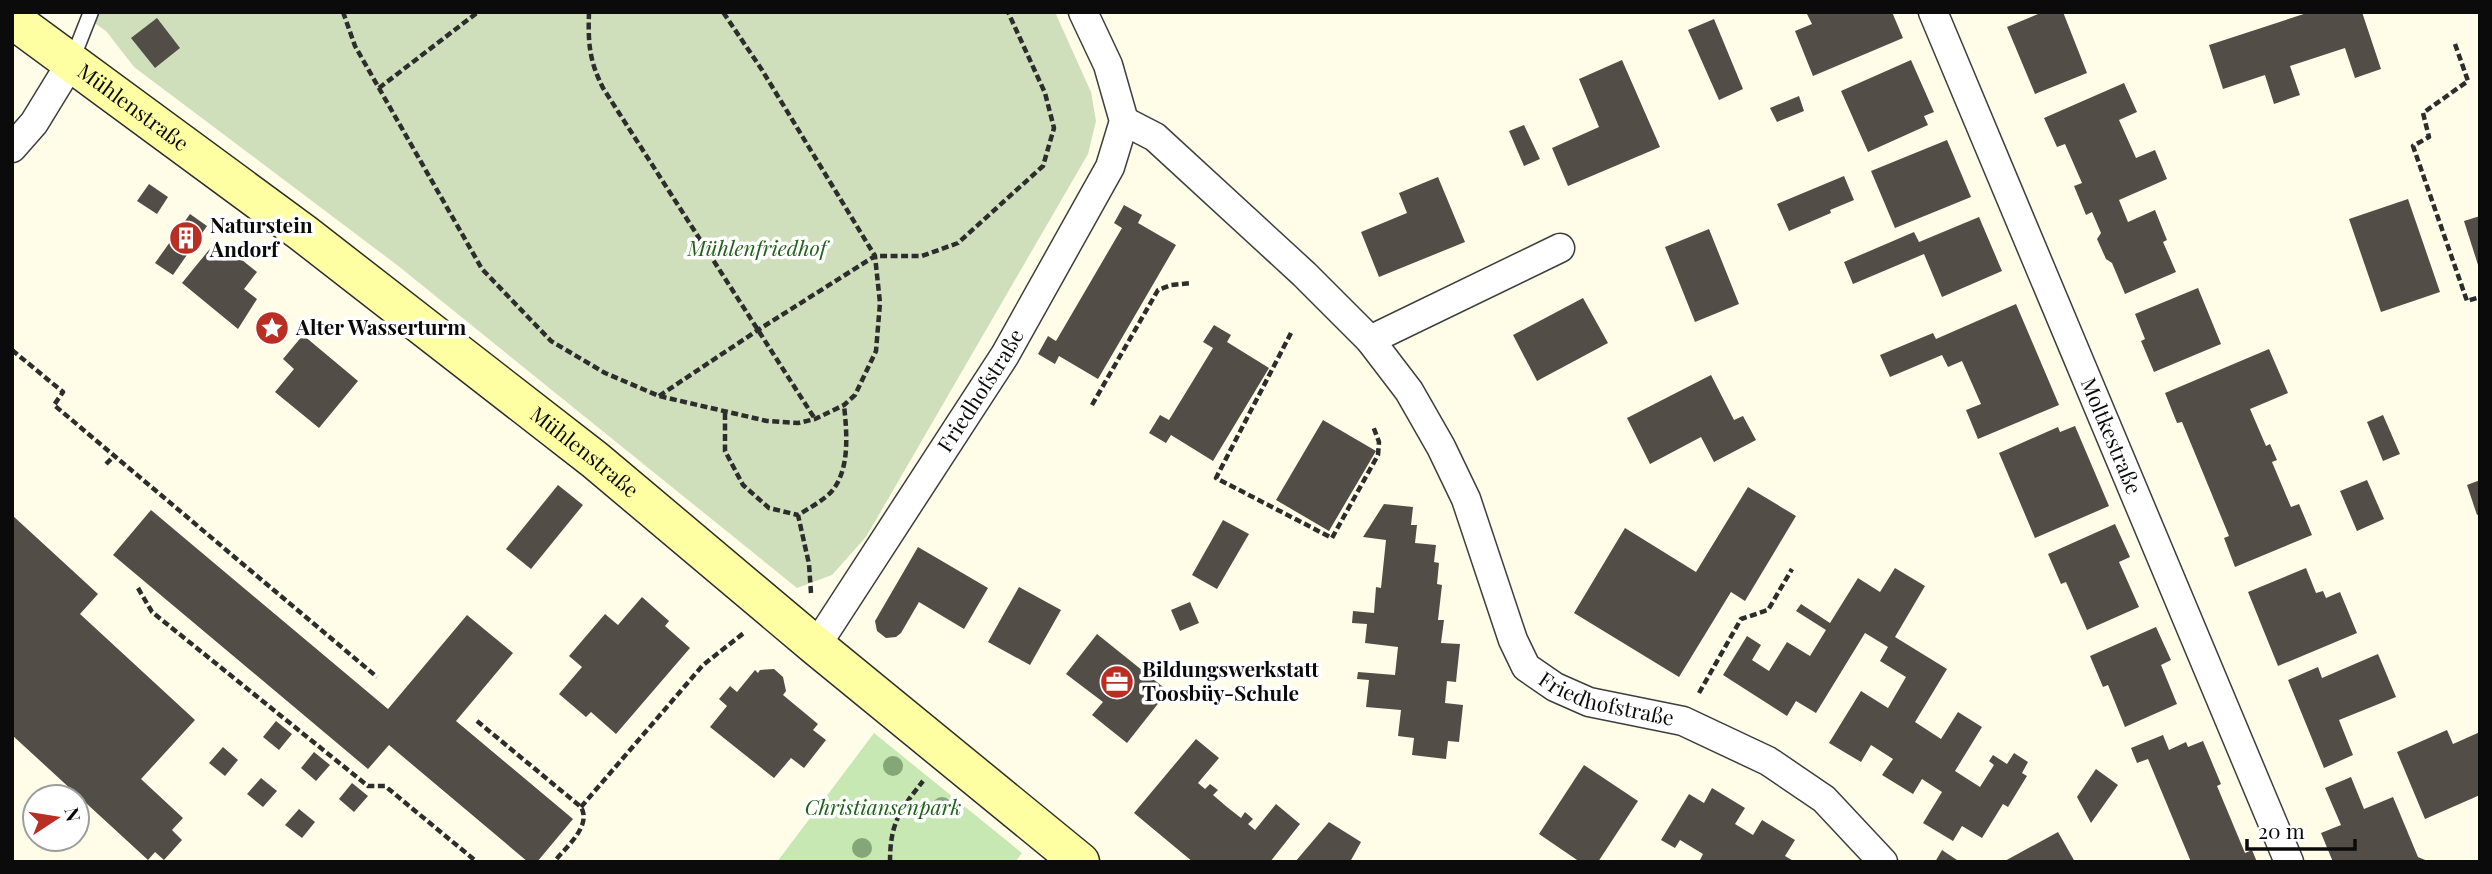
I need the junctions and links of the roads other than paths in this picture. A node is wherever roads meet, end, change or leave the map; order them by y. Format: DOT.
graph roads {
  1 [pos="92,12"];
  2 [pos="1083,12"];
  3 [pos="1933,12"];
  4 [pos="12,19"];
  5 [pos="72,61"];
  6 [pos="1124,121"];
  7 [pos="12,148"];
  8 [pos="1560,248"];
  9 [pos="1370,340"];
  10 [pos="817,646"];
  11 [pos="1080,862"];
  12 [pos="1883,862"];
  13 [pos="2289,862"];
  1 -- 5 [label="lane"];
  2 -- 6 [label="street"];
  3 -- 13 [label="street, Moltkestraße"];
  4 -- 5 [label="main road, Mühlenstraße"];
  5 -- 7 [label="street"];
  5 -- 10 [label="main road, Mühlenstraße"];
  6 -- 9 [label="street, Friedhofstraße"];
  6 -- 10 [label="street, Friedhofstraße"];
  8 -- 9 [label="street"];
  9 -- 12 [label="street, Friedhofstraße"];
  10 -- 11 [label="main road, Mühlenstraße"];
}
